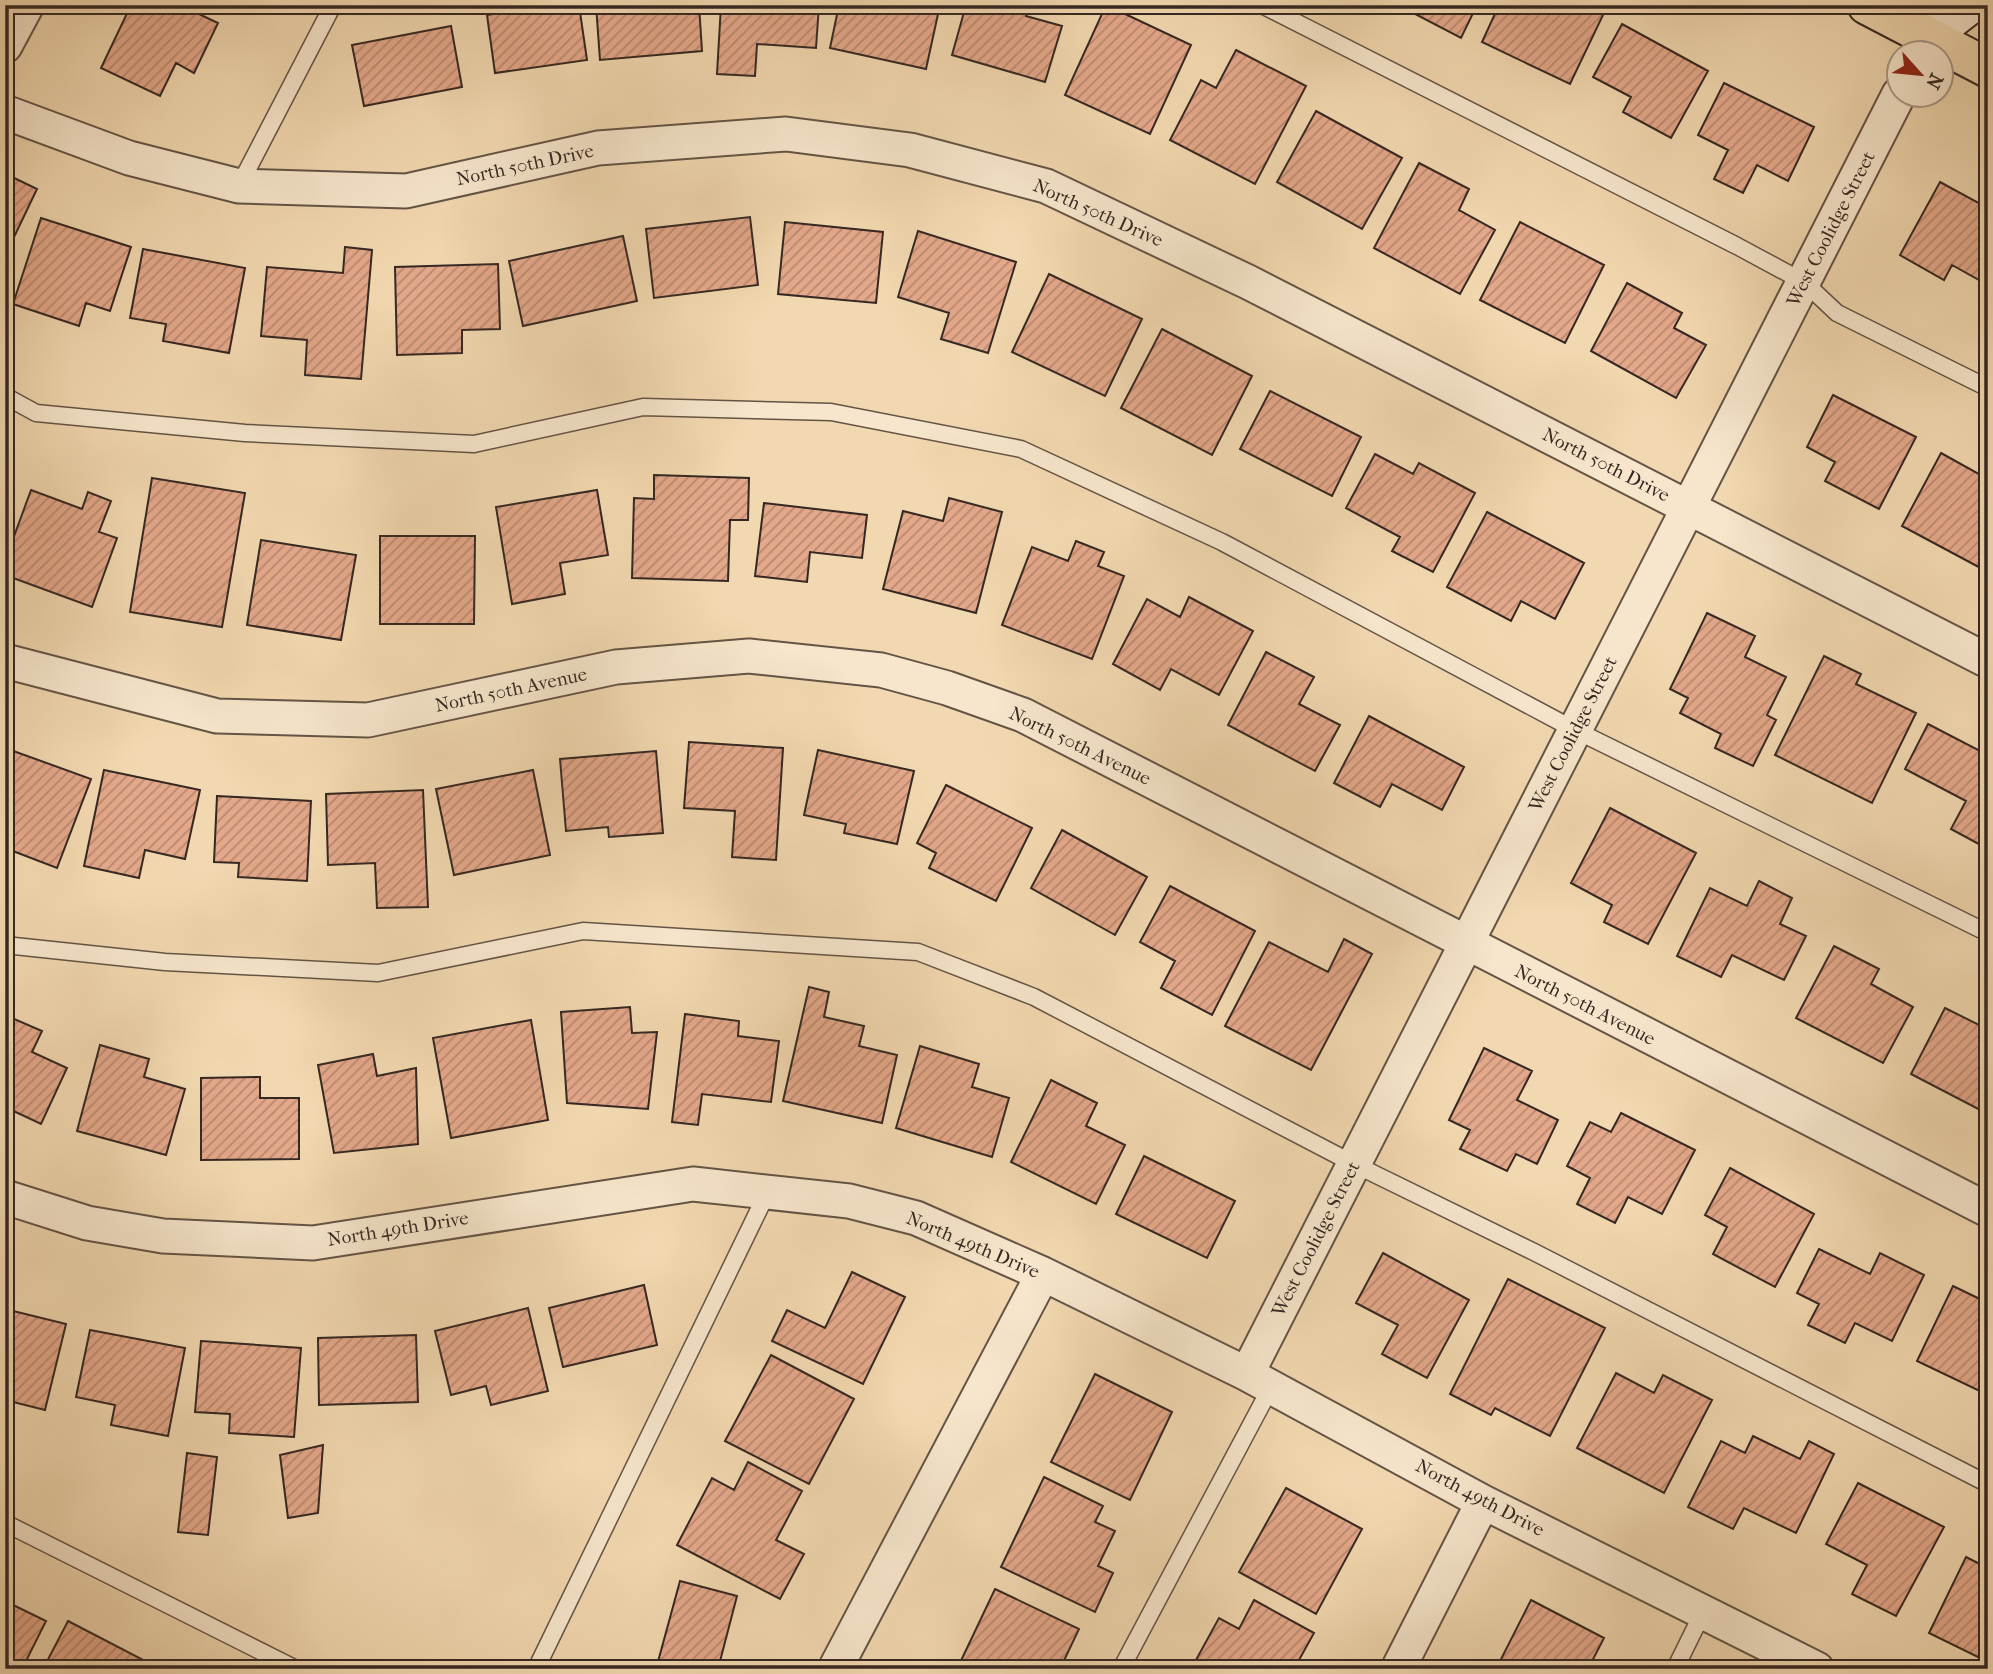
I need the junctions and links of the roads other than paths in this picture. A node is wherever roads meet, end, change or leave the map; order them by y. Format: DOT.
graph roads {
  1 [pos="27,5"];
  2 [pos="333,5"];
  3 [pos="1262,5"];
  4 [pos="1867,5"];
  5 [pos="1969,5"];
  6 [pos="1925,32"];
  7 [pos="5,46"];
  8 [pos="1988,68"];
  9 [pos="1892,108"];
  10 [pos="5,112"];
  11 [pos="239,186"];
  12 [pos="1804,282"];
  13 [pos="1988,388"];
  14 [pos="5,396"];
  15 [pos="1689,508"];
  16 [pos="1988,660"];
  17 [pos="5,661"];
  18 [pos="1575,730"];
  19 [pos="1988,933"];
  20 [pos="1466,944"];
  21 [pos="5,945"];
  22 [pos="1354,1164"];
  23 [pos="767,1193"];
  24 [pos="5,1198"];
  25 [pos="1988,1210"];
  26 [pos="1043,1273"];
  27 [pos="1259,1380"];
  28 [pos="1988,1484"];
  29 [pos="1483,1502"];
  30 [pos="5,1523"];
  31 [pos="1703,1612"];
  32 [pos="836,1667"];
  33 [pos="296,1669"];
  34 [pos="536,1669"];
  35 [pos="1121,1669"];
  36 [pos="1398,1669"];
  37 [pos="1675,1669"];
  38 [pos="1817,1669"];
  1 -- 7 [label="street"];
  2 -- 11 [label="lane"];
  3 -- 12 [label="lane"];
  4 -- 6 [label="main road"];
  5 -- 6 [label="street"];
  6 -- 8 [label="main road"];
  9 -- 12 [label="street, West Coolidge Street"];
  10 -- 11 [label="street, North 50th Drive"];
  11 -- 15 [label="street, North 50th Drive"];
  12 -- 13 [label="lane"];
  12 -- 15 [label="street, West Coolidge Street"];
  14 -- 18 [label="lane"];
  15 -- 16 [label="street, North 50th Drive"];
  15 -- 18 [label="street, West Coolidge Street"];
  17 -- 20 [label="street, North 50th Avenue"];
  18 -- 19 [label="lane"];
  18 -- 20 [label="street, West Coolidge Street"];
  20 -- 22 [label="street, West Coolidge Street"];
  20 -- 25 [label="street, North 50th Avenue"];
  21 -- 22 [label="lane"];
  22 -- 27 [label="street, West Coolidge Street"];
  22 -- 28 [label="lane"];
  23 -- 24 [label="street, North 49th Drive"];
  23 -- 26 [label="street, North 49th Drive"];
  23 -- 34 [label="lane"];
  26 -- 27 [label="street, North 49th Drive"];
  26 -- 32 [label="street"];
  27 -- 29 [label="street, North 49th Drive"];
  27 -- 35 [label="lane"];
  29 -- 31 [label="street, North 49th Drive"];
  29 -- 36 [label="street"];
  30 -- 33 [label="lane"];
  31 -- 37 [label="lane"];
  31 -- 38 [label="street, North 49th Drive"];
}
